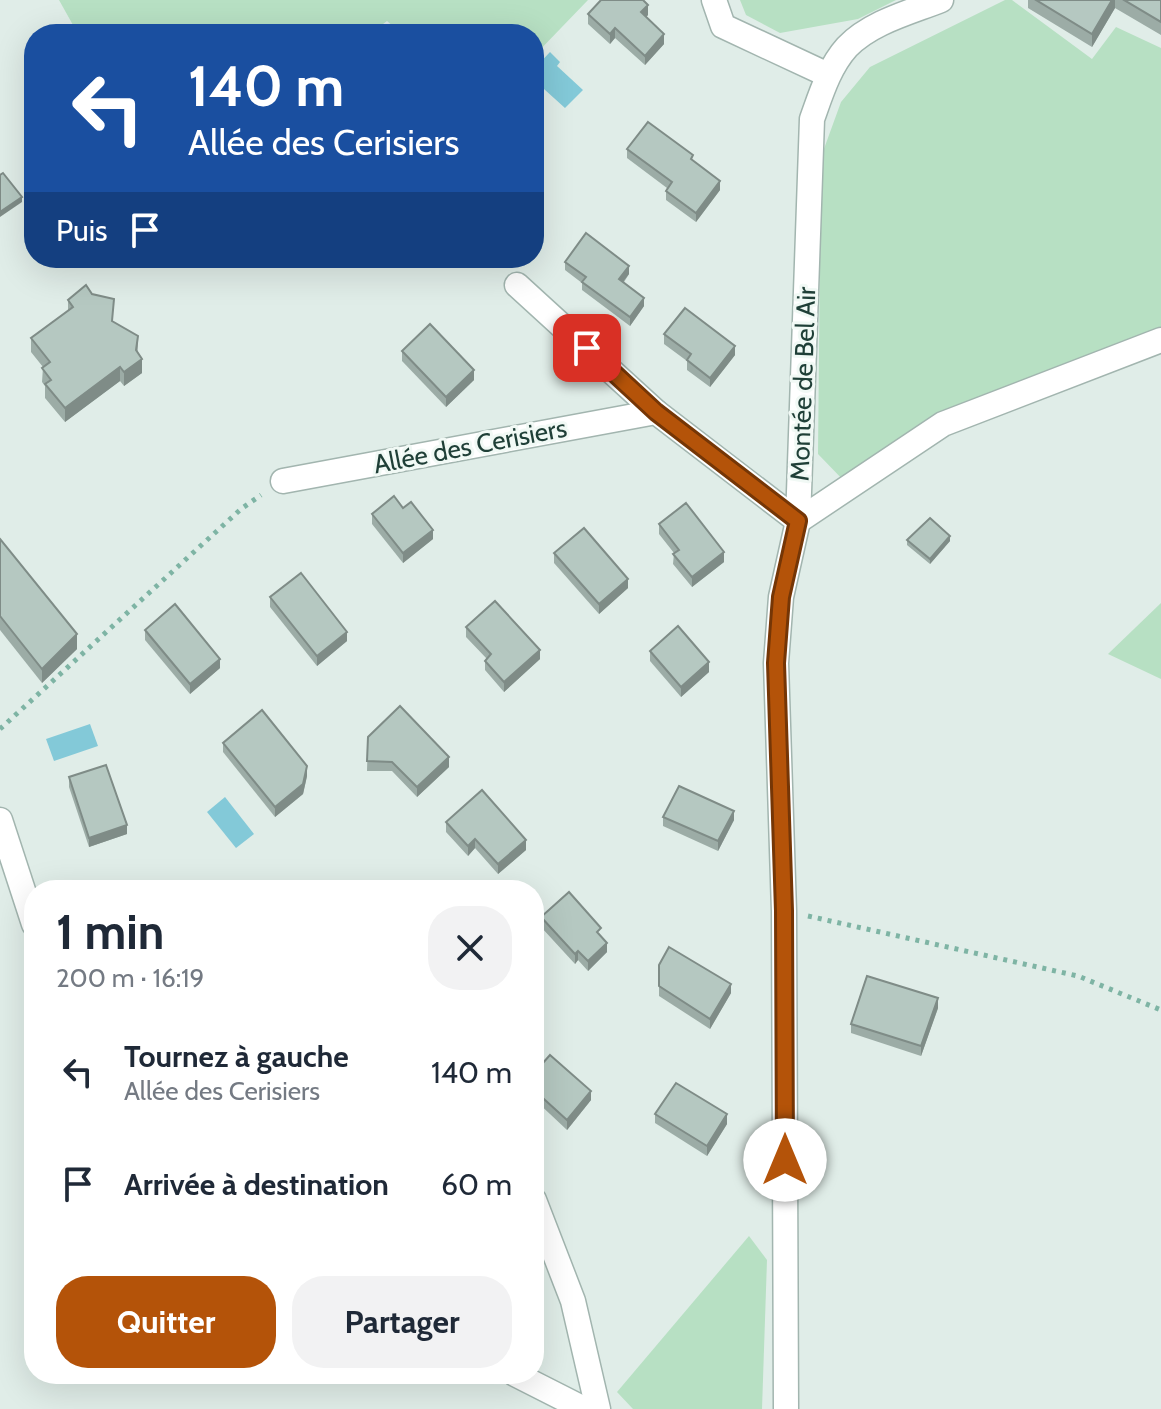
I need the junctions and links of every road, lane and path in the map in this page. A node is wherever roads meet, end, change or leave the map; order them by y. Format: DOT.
graph roads {
  1 [pos="714,0"];
  2 [pos="941,0"];
  3 [pos="828,75"];
  4 [pos="517,285"];
  5 [pos="1161,340"];
  6 [pos="656,412"];
  7 [pos="283,481"];
  8 [pos="798,521"];
  9 [pos="0,729"];
  10 [pos="0,820"];
  11 [pos="24,893"];
  12 [pos="784,911"];
  13 [pos="1161,1010"];
  14 [pos="544,1226"];
  15 [pos="535,1384"];
  16 [pos="584,1409"];
  17 [pos="598,1409"];
  18 [pos="786,1409"];
  1 -- 3 [label="street"];
  2 -- 3 [label="street, Montée de Bel Air"];
  3 -- 8 [label="street, Montée de Bel Air"];
  4 -- 6 [label="street"];
  5 -- 8 [label="street"];
  6 -- 7 [label="street, Allée des Cerisiers"];
  6 -- 8 [label="street"];
  7 -- 9 [label="path"];
  8 -- 12 [label="street, Montée de Bel Air"];
  10 -- 11 [label="street"];
  12 -- 13 [label="path"];
  12 -- 18 [label="street, Montée de Bel Air"];
  14 -- 17 [label="street"];
  15 -- 16 [label="street"];
}
